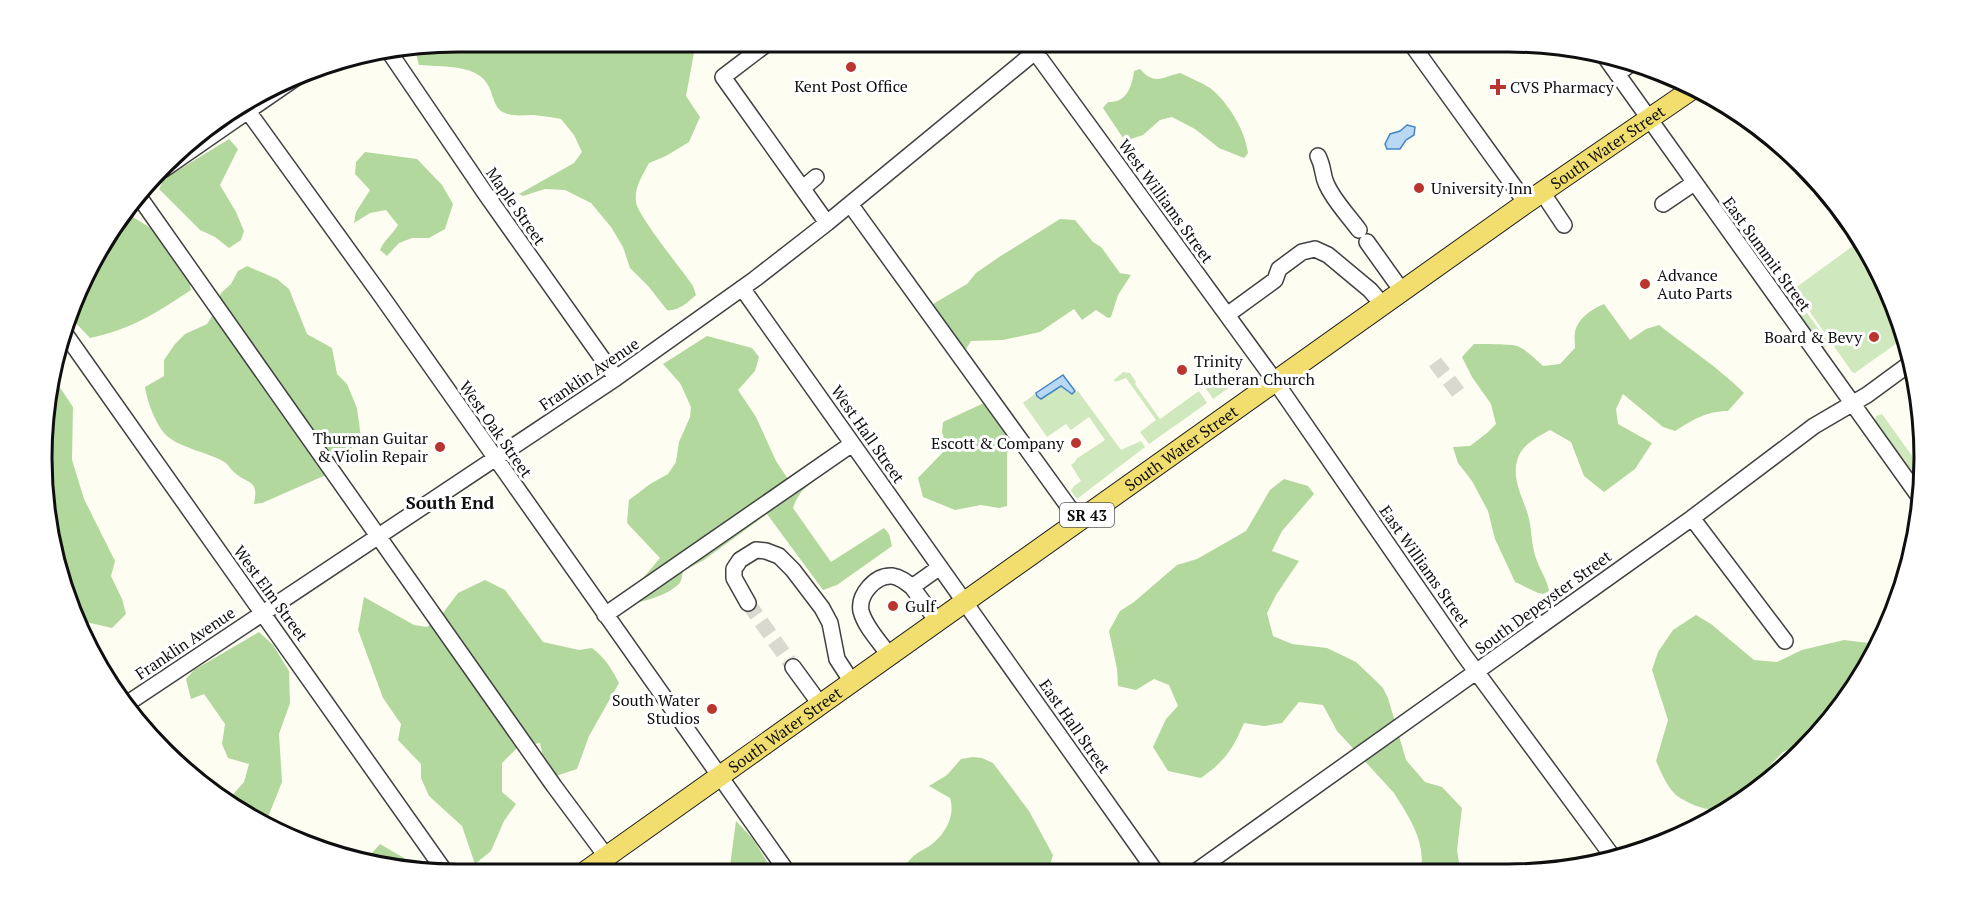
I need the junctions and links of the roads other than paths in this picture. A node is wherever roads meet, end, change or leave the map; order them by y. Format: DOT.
graph roads {
  1 [pos="756,52"];
  2 [pos="1029,52"];
  3 [pos="1042,52"];
  4 [pos="1418,52"];
  5 [pos="393,58"];
  6 [pos="1611,66"];
  7 [pos="1623,69"];
  8 [pos="1617,74"];
  9 [pos="1686,94"];
  10 [pos="247,112"];
  11 [pos="1650,119"];
  12 [pos="1318,156"];
  13 [pos="816,177"];
  14 [pos="1694,183"];
  15 [pos="803,188"];
  16 [pos="1534,197"];
  17 [pos="143,203"];
  18 [pos="850,204"];
  19 [pos="1663,204"];
  20 [pos="827,223"];
  21 [pos="1564,225"];
  22 [pos="742,288"];
  23 [pos="1402,291"];
  24 [pos="1383,304"];
  25 [pos="1227,315"];
  26 [pos="70,341"];
  27 [pos="1903,368"];
  28 [pos="616,378"];
  29 [pos="1275,381"];
  30 [pos="1852,404"];
  31 [pos="852,444"];
  32 [pos="495,459"];
  33 [pos="1913,488"];
  34 [pos="1692,518"];
  35 [pos="1080,519"];
  36 [pos="379,537"];
  37 [pos="940,567"];
  38 [pos="912,587"];
  39 [pos="964,602"];
  40 [pos="748,603"];
  41 [pos="262,614"];
  42 [pos="605,615"];
  43 [pos="937,621"];
  44 [pos="1785,641"];
  45 [pos="889,655"];
  46 [pos="793,667"];
  47 [pos="1476,672"];
  48 [pos="852,682"];
  49 [pos="133,700"];
  50 [pos="820,704"];
  51 [pos="719,776"];
  52 [pos="1609,851"];
  53 [pos="606,856"];
  54 [pos="439,863"];
  55 [pos="595,864"];
  56 [pos="782,864"];
  57 [pos="1150,864"];
  58 [pos="1206,864"];
  1 -- 15 [label="street"];
  2 -- 18 [label="street, Franklin Avenue"];
  3 -- 25 [label="street, West Williams Street"];
  4 -- 16 [label="street"];
  5 -- 28 [label="street, Maple Street"];
  6 -- 8 [label="street, East Summit Street"];
  7 -- 8 [label="street"];
  8 -- 11 [label="street, East Summit Street"];
  9 -- 11 [label="main road, South Water Street / SR 43"];
  10 -- 32 [label="street, West Oak Street"];
  11 -- 14 [label="street, East Summit Street"];
  11 -- 16 [label="main road, South Water Street / SR 43"];
  12 -- 23 [label="street"];
  13 -- 15 [label="street"];
  14 -- 19 [label="street"];
  14 -- 30 [label="street, East Summit Street"];
  15 -- 20 [label="street"];
  16 -- 21 [label="street"];
  16 -- 23 [label="main road, South Water Street / SR 43"];
  17 -- 36 [label="street"];
  18 -- 20 [label="street, Franklin Avenue"];
  18 -- 35 [label="street"];
  20 -- 22 [label="street, Franklin Avenue"];
  22 -- 28 [label="street, Franklin Avenue"];
  22 -- 31 [label="street, West Hall Street"];
  23 -- 24 [label="main road, South Water Street / SR 43"];
  24 -- 25 [label="street"];
  24 -- 29 [label="main road, South Water Street / SR 43"];
  25 -- 29 [label="street, West Williams Street"];
  26 -- 41 [label="street, West Elm Street"];
  27 -- 30 [label="street, South Depeyster Street"];
  28 -- 32 [label="street, Franklin Avenue"];
  29 -- 35 [label="main road, South Water Street / SR 43"];
  29 -- 47 [label="street, East Williams Street"];
  30 -- 33 [label="street, East Summit Street"];
  30 -- 34 [label="street, South Depeyster Street"];
  31 -- 37 [label="street, West Hall Street"];
  31 -- 42 [label="street"];
  32 -- 36 [label="street, Franklin Avenue"];
  32 -- 42 [label="street, West Oak Street"];
  34 -- 44 [label="street"];
  34 -- 47 [label="street, South Depeyster Street"];
  35 -- 39 [label="main road, South Water Street / SR 43"];
  36 -- 41 [label="street, Franklin Avenue"];
  36 -- 53 [label="street"];
  37 -- 38 [label="street"];
  37 -- 39 [label="street, West Hall Street"];
  38 -- 43 [label="street"];
  38 -- 45 [label="street"];
  39 -- 43 [label="main road, South Water Street / SR 43"];
  39 -- 57 [label="street, East Hall Street"];
  40 -- 48 [label="street"];
  41 -- 49 [label="street, Franklin Avenue"];
  41 -- 54 [label="street, West Elm Street"];
  42 -- 51 [label="street, West Oak Street"];
  43 -- 45 [label="main road, South Water Street / SR 43"];
  45 -- 48 [label="main road, South Water Street / SR 43"];
  46 -- 50 [label="street"];
  47 -- 52 [label="street, East Williams Street"];
  47 -- 58 [label="street, South Depeyster Street"];
  48 -- 50 [label="main road, South Water Street / SR 43"];
  50 -- 51 [label="main road, South Water Street / SR 43"];
  51 -- 53 [label="main road, South Water Street / SR 43"];
  51 -- 56 [label="street, West Oak Street"];
  53 -- 55 [label="main road, South Water Street / SR 43"];
}
